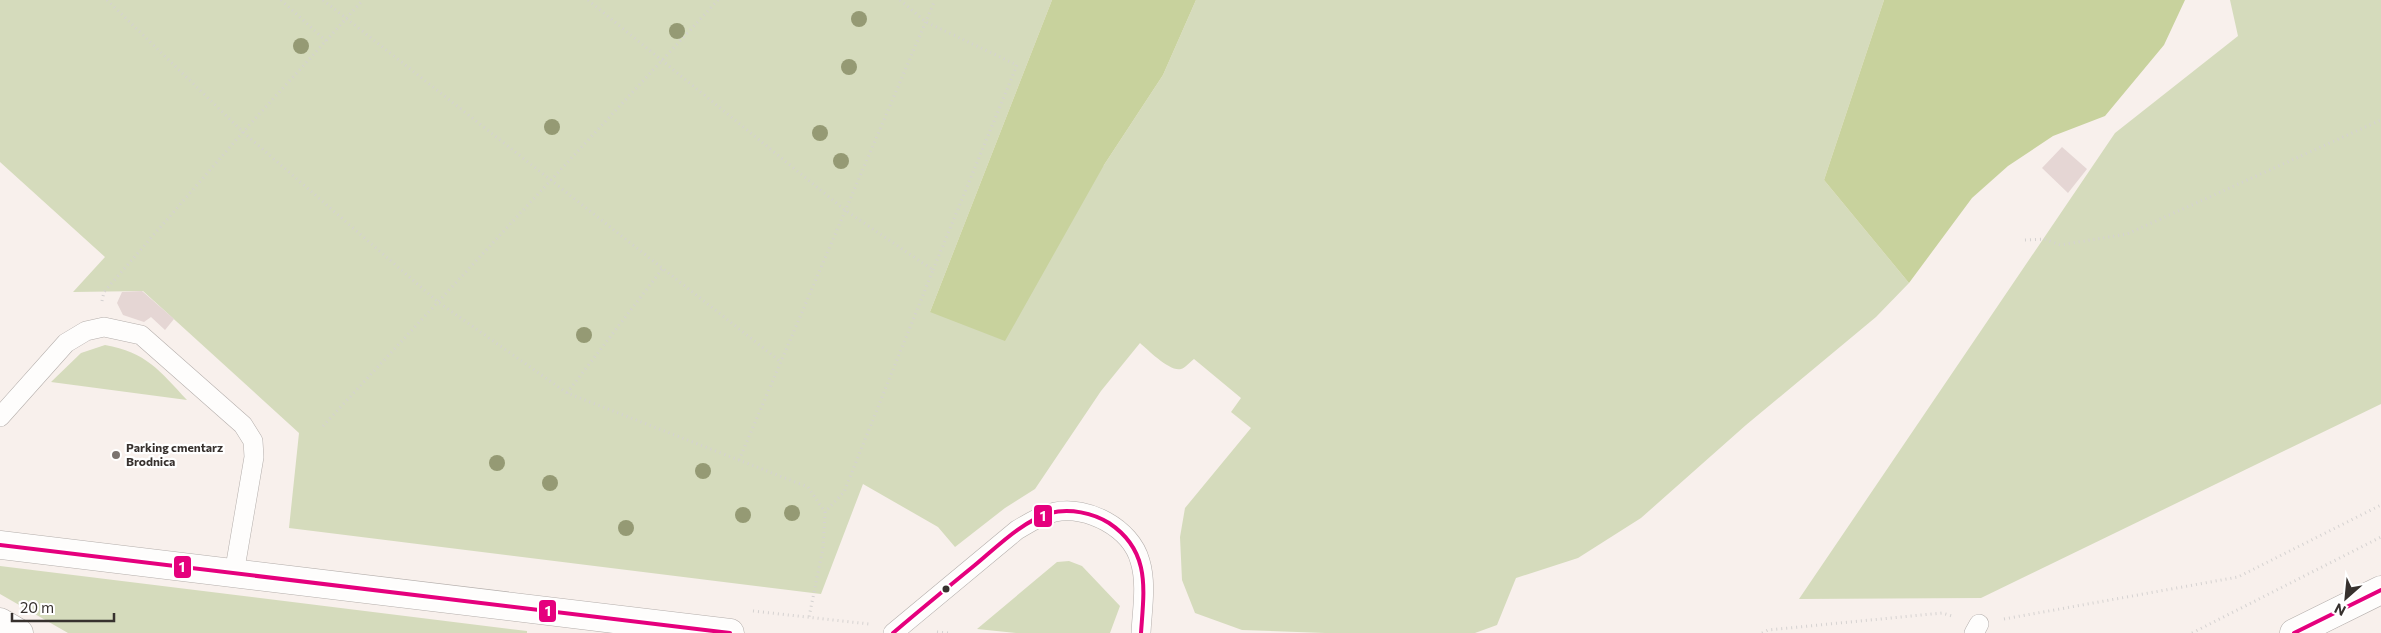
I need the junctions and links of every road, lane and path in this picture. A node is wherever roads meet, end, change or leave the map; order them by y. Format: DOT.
graph roads {
  1 [pos="107,0"];
  2 [pos="281,0"];
  3 [pos="323,0"];
  4 [pos="362,0"];
  5 [pos="588,0"];
  6 [pos="718,0"];
  7 [pos="900,0"];
  8 [pos="935,0"];
  9 [pos="346,20"];
  10 [pos="926,22"];
  11 [pos="326,42"];
  12 [pos="661,61"];
  13 [pos="2381,120"];
  14 [pos="243,132"];
  15 [pos="550,180"];
  16 [pos="845,210"];
  17 [pos="2025,240"];
  18 [pos="662,268"];
  19 [pos="933,270"];
  20 [pos="438,302"];
  21 [pos="104,327"];
  22 [pos="781,362"];
  23 [pos="567,393"];
  24 [pos="0,417"];
  25 [pos="323,426"];
  26 [pos="739,460"];
  27 [pos="2381,506"];
  28 [pos="825,512"];
  29 [pos="2381,537"];
  30 [pos="0,545"];
  31 [pos="234,574"];
  32 [pos="2381,590"];
  33 [pos="809,617"];
  34 [pos="0,622"];
  35 [pos="1976,628"];
  36 [pos="19,633"];
  37 [pos="730,633"];
  38 [pos="893,633"];
  39 [pos="1141,633"];
  40 [pos="1762,633"];
  41 [pos="2192,633"];
  42 [pos="2294,633"];
  1 -- 14 [label="path"];
  2 -- 11 [label="path"];
  3 -- 9 [label="path"];
  4 -- 9 [label="path"];
  5 -- 12 [label="path"];
  6 -- 12 [label="path"];
  7 -- 10 [label="path"];
  8 -- 10 [label="path"];
  9 -- 11 [label="path"];
  9 -- 15 [label="path"];
  10 -- 16 [label="path"];
  10 -- 19 [label="path"];
  11 -- 14 [label="path"];
  12 -- 15 [label="path"];
  12 -- 16 [label="path"];
  13 -- 17 [label="path"];
  14 -- 20 [label="path"];
  14 -- 21 [label="path"];
  15 -- 18 [label="path"];
  15 -- 20 [label="path"];
  16 -- 19 [label="path"];
  16 -- 22 [label="path"];
  18 -- 22 [label="path"];
  18 -- 23 [label="path"];
  19 -- 28 [label="path"];
  20 -- 23 [label="path"];
  20 -- 25 [label="path"];
  21 -- 24 [label="lane"];
  21 -- 31 [label="lane"];
  22 -- 26 [label="path"];
  23 -- 26 [label="path"];
  26 -- 28 [label="path"];
  27 -- 35 [label="path"];
  28 -- 33 [label="path"];
  29 -- 41 [label="path"];
  30 -- 31 [label="street"];
  31 -- 37 [label="street"];
  32 -- 42 [label="street"];
  34 -- 36 [label="street"];
  35 -- 40 [label="path"];
  38 -- 39 [label="lane"];
}
